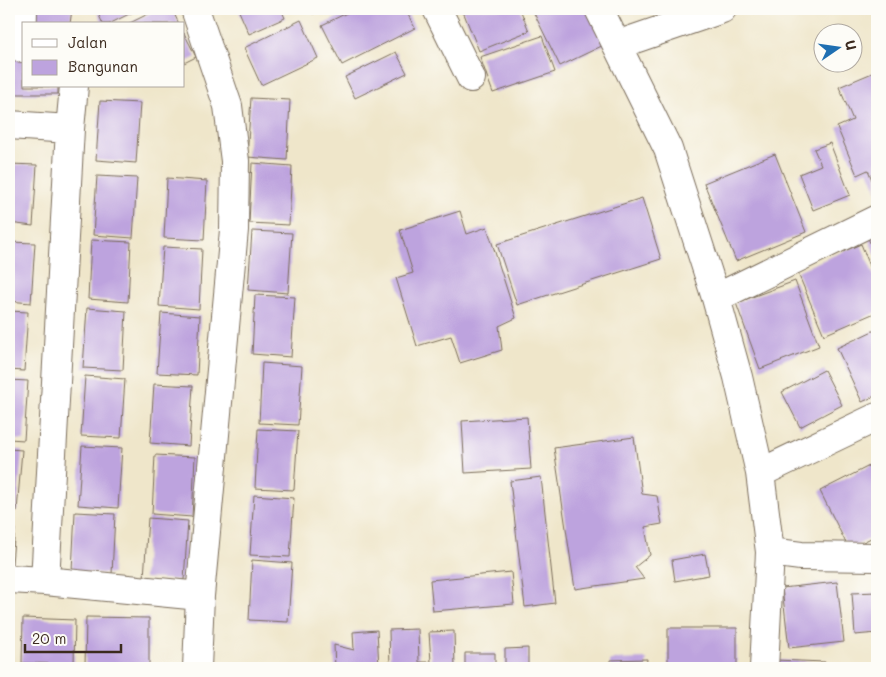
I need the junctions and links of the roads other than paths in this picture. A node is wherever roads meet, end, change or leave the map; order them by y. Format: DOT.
graph roads {
  1 [pos="23,9"];
  2 [pos="195,9"];
  3 [pos="437,9"];
  4 [pos="599,9"];
  5 [pos="722,9"];
  6 [pos="23,22"];
  7 [pos="617,45"];
  8 [pos="471,78"];
  9 [pos="74,88"];
  10 [pos="9,125"];
  11 [pos="70,129"];
  12 [pos="877,219"];
  13 [pos="716,298"];
  14 [pos="877,417"];
  15 [pos="760,473"];
  16 [pos="770,552"];
  17 [pos="877,557"];
  18 [pos="9,579"];
  19 [pos="45,581"];
  20 [pos="200,596"];
  21 [pos="197,668"];
  22 [pos="764,668"];
  1 -- 6 [label="street"];
  2 -- 20 [label="street"];
  3 -- 8 [label="street"];
  4 -- 7 [label="street"];
  5 -- 7 [label="street"];
  7 -- 13 [label="street"];
  9 -- 11 [label="street"];
  10 -- 11 [label="street"];
  11 -- 19 [label="street"];
  12 -- 13 [label="street"];
  13 -- 15 [label="street"];
  14 -- 15 [label="street"];
  15 -- 16 [label="street"];
  16 -- 17 [label="street"];
  16 -- 22 [label="street"];
  18 -- 19 [label="street"];
  19 -- 20 [label="street"];
  20 -- 21 [label="street"];
}
